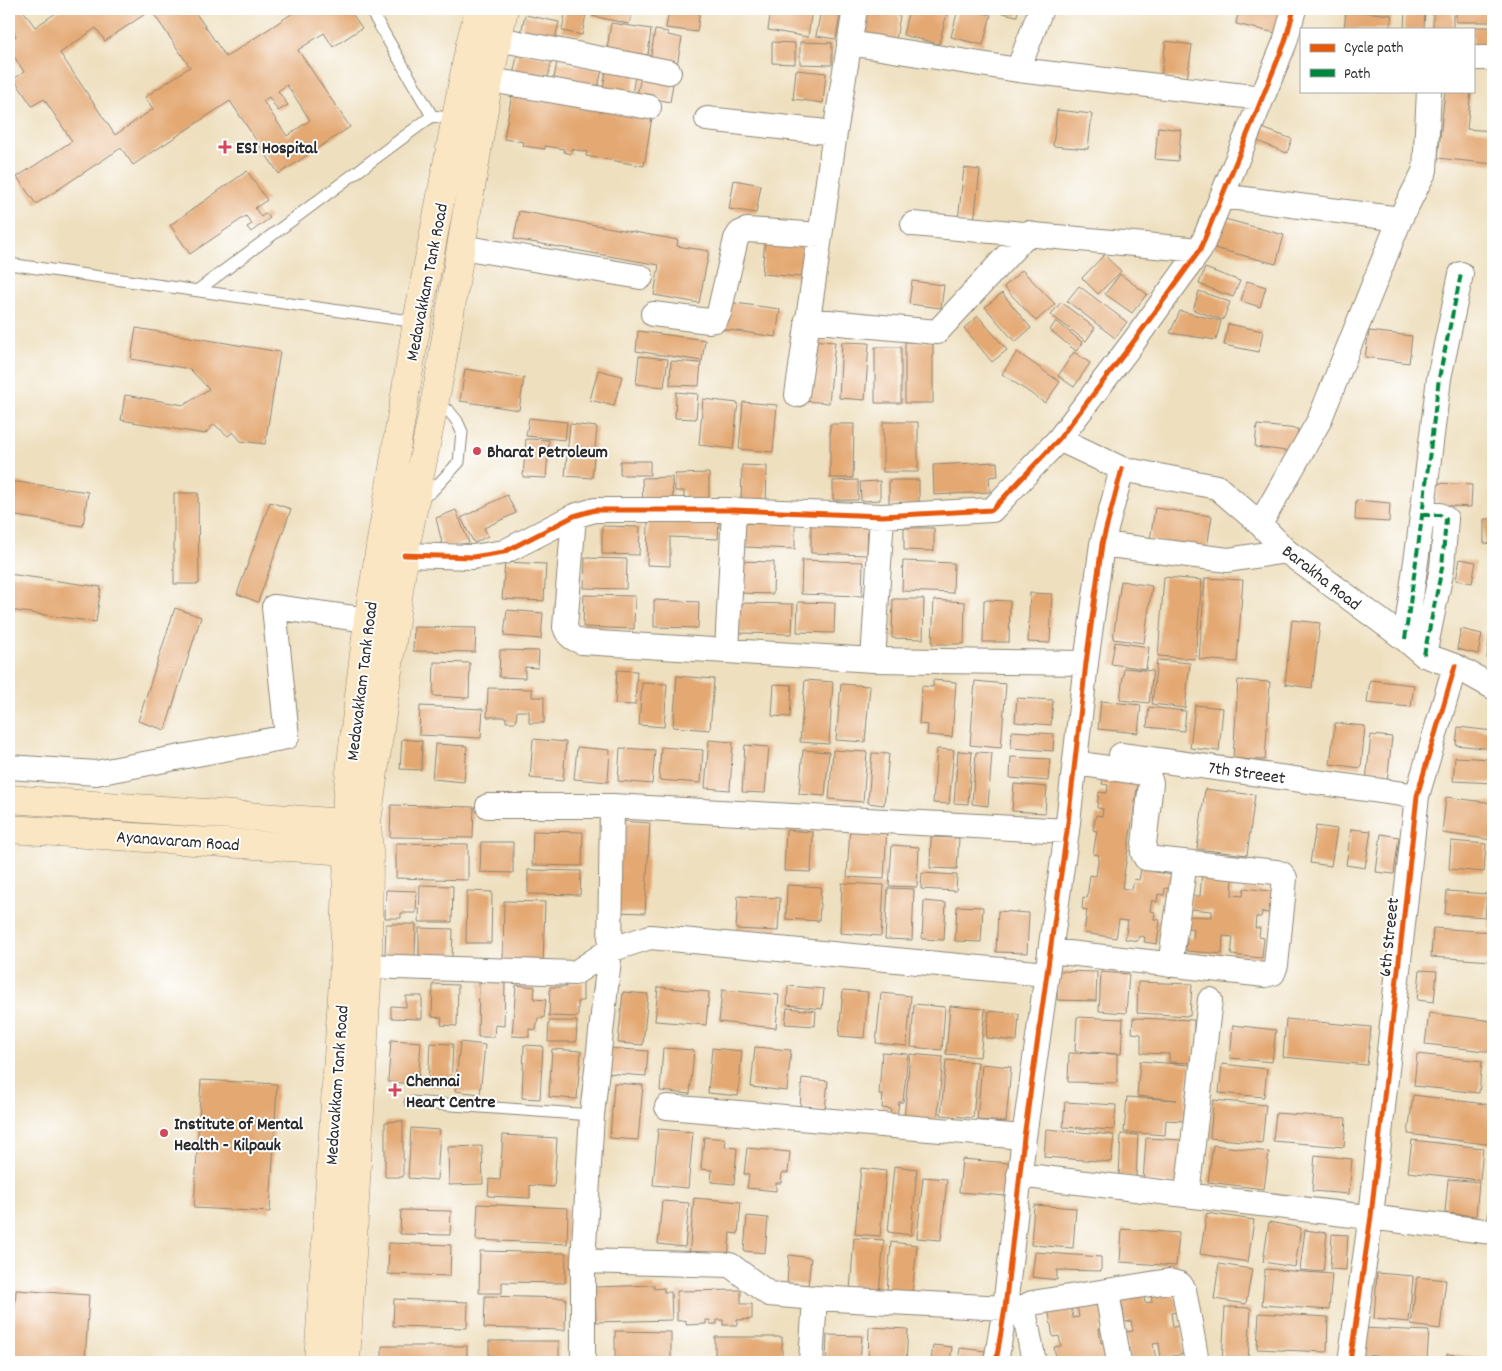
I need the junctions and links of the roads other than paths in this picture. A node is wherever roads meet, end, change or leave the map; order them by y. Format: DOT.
graph roads {
  1 [pos="370,9"];
  2 [pos="479,9"];
  3 [pos="504,9"];
  4 [pos="855,9"];
  5 [pos="1040,9"];
  6 [pos="1294,9"];
  7 [pos="498,39"];
  8 [pos="1293,43"];
  9 [pos="849,44"];
  10 [pos="1474,58"];
  11 [pos="1493,58"];
  12 [pos="1018,70"];
  13 [pos="669,72"];
  14 [pos="490,80"];
  15 [pos="1429,92"];
  16 [pos="1262,98"];
  17 [pos="649,107"];
  18 [pos="707,119"];
  19 [pos="462,120"];
  20 [pos="835,134"];
  21 [pos="1222,196"];
  22 [pos="1400,219"];
  23 [pos="913,224"];
  24 [pos="1028,234"];
  25 [pos="820,235"];
  26 [pos="461,246"];
  27 [pos="1200,250"];
  28 [pos="9,264"];
  29 [pos="1461,274"];
  30 [pos="641,278"];
  31 [pos="198,290"];
  32 [pos="653,314"];
  33 [pos="807,320"];
  34 [pos="417,322"];
  35 [pos="796,395"];
  36 [pos="1059,439"];
  37 [pos="1122,469"];
  38 [pos="734,510"];
  39 [pos="1422,515"];
  40 [pos="574,516"];
  41 [pos="882,516"];
  42 [pos="1260,524"];
  43 [pos="1102,544"];
  44 [pos="1286,551"];
  45 [pos="404,556"];
  46 [pos="368,620"];
  47 [pos="1404,639"];
  48 [pos="727,651"];
  49 [pos="1424,655"];
  50 [pos="873,660"];
  51 [pos="1086,663"];
  52 [pos="1455,666"];
  53 [pos="1493,687"];
  54 [pos="1076,756"];
  55 [pos="9,767"];
  56 [pos="1417,796"];
  57 [pos="9,799"];
  58 [pos="488,806"];
  59 [pos="612,806"];
  60 [pos="355,822"];
  61 [pos="9,829"];
  62 [pos="1067,831"];
  63 [pos="358,852"];
  64 [pos="1185,862"];
  65 [pos="610,950"];
  66 [pos="1050,951"];
  67 [pos="1170,965"];
  68 [pos="368,966"];
  69 [pos="1046,974"];
  70 [pos="1210,1000"];
  71 [pos="410,1102"];
  72 [pos="666,1107"];
  73 [pos="592,1115"];
  74 [pos="1024,1137"];
  75 [pos="1019,1175"];
  76 [pos="1187,1194"];
  77 [pos="1370,1216"];
  78 [pos="1493,1232"];
  79 [pos="583,1261"];
  80 [pos="1107,1292"];
  81 [pos="815,1298"];
  82 [pos="1005,1308"];
  83 [pos="318,1362"];
  84 [pos="346,1362"];
  85 [pos="583,1362"];
  86 [pos="811,1362"];
  87 [pos="996,1362"];
  88 [pos="1034,1362"];
  89 [pos="1119,1362"];
  90 [pos="1195,1362"];
  91 [pos="1350,1362"];
  1 -- 19 [label="lane"];
  2 -- 19 [label="main road, Medavakkam Tank Road"];
  3 -- 7 [label="main road, Medavakkam Tank Road"];
  4 -- 9 [label="street"];
  5 -- 12 [label="street"];
  6 -- 8 [label="street"];
  7 -- 13 [label="street"];
  7 -- 14 [label="main road, Medavakkam Tank Road"];
  8 -- 16 [label="street"];
  9 -- 12 [label="street"];
  9 -- 20 [label="street"];
  10 -- 11 [label="street"];
  12 -- 16 [label="street"];
  14 -- 17 [label="street"];
  14 -- 19 [label="main road, Medavakkam Tank Road"];
  15 -- 22 [label="street"];
  16 -- 21 [label="street"];
  18 -- 20 [label="street"];
  19 -- 26 [label="main road, Medavakkam Tank Road"];
  19 -- 31 [label="lane"];
  19 -- 34 [label="main road, Medavakkam Tank Road"];
  20 -- 25 [label="street"];
  21 -- 22 [label="street"];
  21 -- 27 [label="street"];
  22 -- 42 [label="street"];
  23 -- 24 [label="street"];
  24 -- 27 [label="street"];
  24 -- 33 [label="street"];
  25 -- 32 [label="street"];
  25 -- 33 [label="street"];
  26 -- 30 [label="street"];
  26 -- 45 [label="main road, Medavakkam Tank Road"];
  27 -- 36 [label="street"];
  28 -- 31 [label="lane"];
  29 -- 39 [label="street"];
  31 -- 34 [label="lane"];
  33 -- 35 [label="street"];
  34 -- 46 [label="main road, Medavakkam Tank Road"];
  36 -- 37 [label="street, Barakha Road"];
  36 -- 41 [label="street"];
  37 -- 42 [label="street, Barakha Road"];
  37 -- 43 [label="street"];
  38 -- 40 [label="street"];
  38 -- 41 [label="street"];
  38 -- 48 [label="street"];
  39 -- 47 [label="street"];
  39 -- 49 [label="street"];
  40 -- 45 [label="street"];
  40 -- 48 [label="street"];
  41 -- 50 [label="street"];
  42 -- 44 [label="street, Barakha Road"];
  43 -- 44 [label="street"];
  43 -- 51 [label="street"];
  44 -- 47 [label="street, Barakha Road"];
  45 -- 60 [label="main road, Medavakkam Tank Road"];
  46 -- 55 [label="street"];
  46 -- 60 [label="main road, Medavakkam Tank Road"];
  47 -- 49 [label="street, Barakha Road"];
  48 -- 50 [label="street"];
  49 -- 52 [label="street, Barakha Road"];
  50 -- 51 [label="street"];
  51 -- 54 [label="street"];
  52 -- 53 [label="street, Barakha Road"];
  52 -- 56 [label="street, 6th Streeet"];
  54 -- 56 [label="street, 7th Streeet"];
  54 -- 62 [label="street"];
  54 -- 64 [label="street"];
  56 -- 77 [label="street, 6th Streeet"];
  57 -- 60 [label="main road, Ayanavaram Road"];
  58 -- 59 [label="street"];
  59 -- 62 [label="street"];
  59 -- 65 [label="street"];
  60 -- 63 [label="main road, Medavakkam Tank Road"];
  61 -- 63 [label="main road, Ayanavaram Road"];
  62 -- 66 [label="street"];
  63 -- 68 [label="main road, Medavakkam Tank Road"];
  63 -- 83 [label="main road, Medavakkam Tank Road"];
  64 -- 67 [label="street"];
  64 -- 67 [label="street"];
  65 -- 68 [label="street"];
  65 -- 69 [label="street"];
  65 -- 73 [label="street"];
  66 -- 67 [label="street"];
  66 -- 69 [label="street"];
  68 -- 84 [label="main road, Medavakkam Tank Road"];
  69 -- 74 [label="street"];
  70 -- 76 [label="street"];
  71 -- 73 [label="lane"];
  72 -- 74 [label="street"];
  73 -- 79 [label="street"];
  74 -- 75 [label="street"];
  75 -- 76 [label="street"];
  75 -- 82 [label="street"];
  76 -- 77 [label="street"];
  77 -- 78 [label="street"];
  77 -- 91 [label="street, 6th Streeet"];
  79 -- 81 [label="street"];
  79 -- 85 [label="street"];
  80 -- 88 [label="street"];
  80 -- 89 [label="street"];
  80 -- 90 [label="street"];
  81 -- 82 [label="street"];
  81 -- 86 [label="street"];
  82 -- 87 [label="street"];
}
